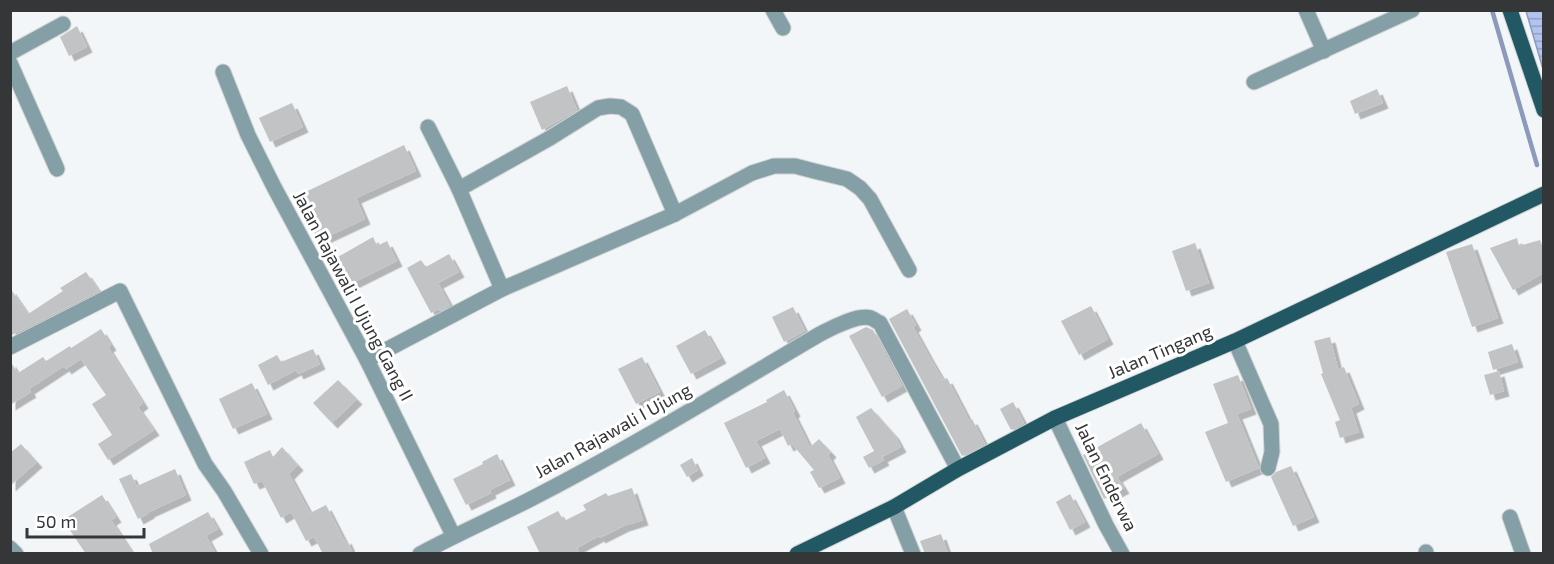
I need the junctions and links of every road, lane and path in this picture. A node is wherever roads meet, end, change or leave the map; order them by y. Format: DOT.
graph roads {
  1 [pos="773,10"];
  2 [pos="1306,10"];
  3 [pos="1510,10"];
  4 [pos="1407,11"];
  5 [pos="63,24"];
  6 [pos="783,28"];
  7 [pos="1324,51"];
  8 [pos="10,53"];
  9 [pos="10,63"];
  10 [pos="223,72"];
  11 [pos="1254,82"];
  12 [pos="1544,110"];
  13 [pos="428,127"];
  14 [pos="57,169"];
  15 [pos="459,189"];
  16 [pos="1544,194"];
  17 [pos="675,214"];
  18 [pos="909,270"];
  19 [pos="502,289"];
  20 [pos="1234,341"];
  21 [pos="10,348"];
  22 [pos="367,360"];
  23 [pos="1055,418"];
  24 [pos="1268,468"];
  25 [pos="958,469"];
  26 [pos="894,507"];
  27 [pos="1510,517"];
  28 [pos="453,536"];
  29 [pos="10,548"];
  30 [pos="16,554"];
  31 [pos="261,554"];
  32 [pos="420,554"];
  33 [pos="797,554"];
  34 [pos="913,554"];
  35 [pos="1122,554"];
  36 [pos="1523,554"];
  1 -- 6 [label="street"];
  2 -- 7 [label="street"];
  3 -- 12 [label="main road"];
  4 -- 7 [label="street"];
  5 -- 8 [label="street"];
  7 -- 11 [label="street"];
  9 -- 14 [label="street"];
  10 -- 22 [label="street, Jalan Rajawali I Ujung Gang II"];
  13 -- 15 [label="street"];
  15 -- 17 [label="street"];
  15 -- 19 [label="street"];
  16 -- 20 [label="main road, Jalan Tingang"];
  17 -- 18 [label="street"];
  17 -- 19 [label="street"];
  19 -- 22 [label="street"];
  20 -- 23 [label="main road, Jalan Tingang"];
  20 -- 24 [label="street"];
  21 -- 31 [label="street"];
  22 -- 28 [label="street, Jalan Rajawali I Ujung Gang II"];
  23 -- 25 [label="main road, Jalan Tingang"];
  23 -- 35 [label="street, Jalan Enderwa"];
  25 -- 26 [label="main road, Jalan Tingang"];
  25 -- 28 [label="street, Jalan Rajawali I Ujung"];
  26 -- 33 [label="main road, Jalan Tingang"];
  26 -- 34 [label="street"];
  27 -- 36 [label="street"];
  28 -- 32 [label="street, Jalan Rajawali I Ujung"];
  29 -- 30 [label="street"];
}
